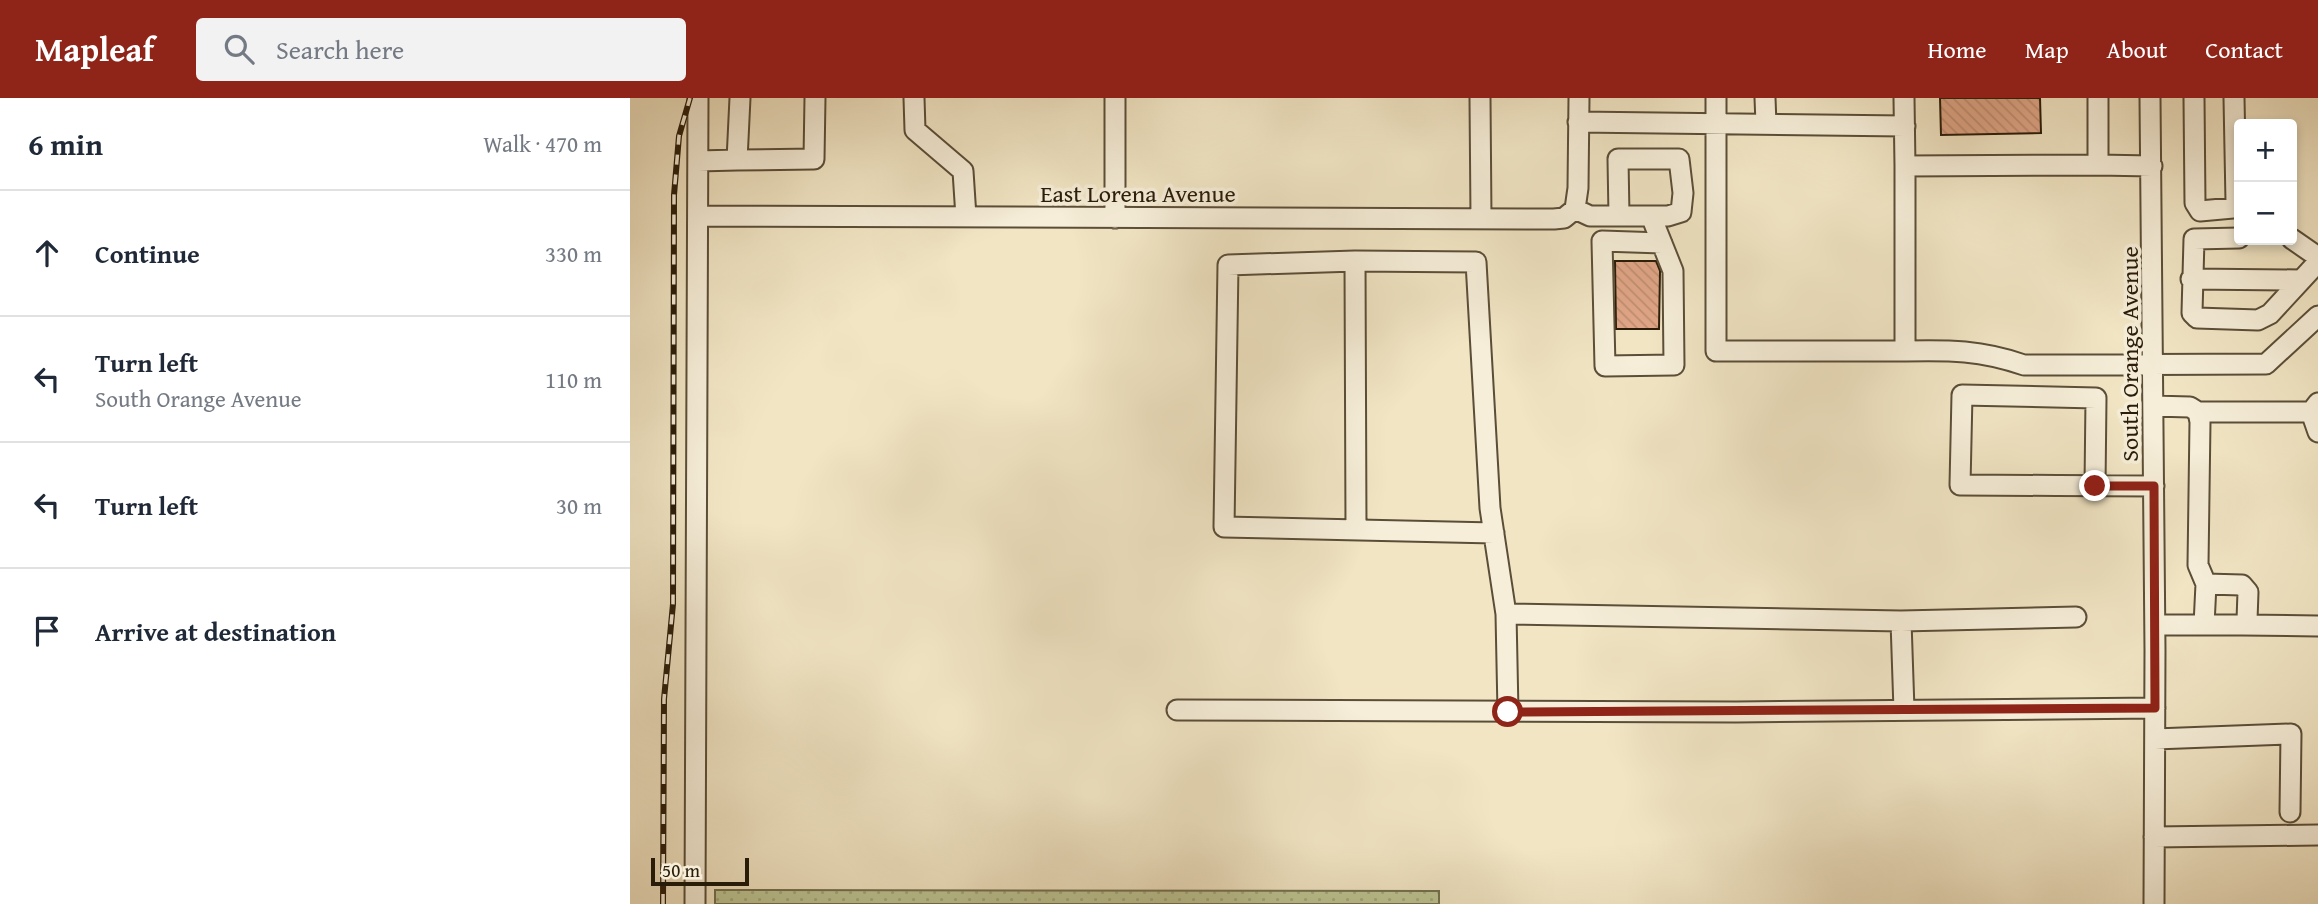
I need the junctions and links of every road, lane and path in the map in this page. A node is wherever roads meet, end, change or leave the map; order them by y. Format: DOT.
graph roads {
  1 [pos="698,98"];
  2 [pos="740,98"];
  3 [pos="815,98"];
  4 [pos="914,98"];
  5 [pos="1115,98"];
  6 [pos="1480,98"];
  7 [pos="1578,98"];
  8 [pos="1716,98"];
  9 [pos="1765,98"];
  10 [pos="1904,98"];
  11 [pos="2098,98"];
  12 [pos="2150,98"];
  13 [pos="2194,98"];
  14 [pos="2234,98"];
  15 [pos="1578,122"];
  16 [pos="1716,124"];
  17 [pos="1766,124"];
  18 [pos="1905,125"];
  19 [pos="737,160"];
  20 [pos="698,161"];
  21 [pos="2098,165"];
  22 [pos="1905,166"];
  23 [pos="2152,166"];
  24 [pos="1575,209"];
  25 [pos="698,216"];
  26 [pos="1619,216"];
  27 [pos="1651,216"];
  28 [pos="966,217"];
  29 [pos="1115,218"];
  30 [pos="1480,218"];
  31 [pos="2234,238"];
  32 [pos="1662,243"];
  33 [pos="2297,243"];
  34 [pos="2318,260"];
  35 [pos="1355,261"];
  36 [pos="2191,279"];
  37 [pos="2301,280"];
  38 [pos="2318,316"];
  39 [pos="1905,351"];
  40 [pos="2153,365"];
  41 [pos="2154,406"];
  42 [pos="2315,407"];
  43 [pos="2198,412"];
  44 [pos="2318,432"];
  45 [pos="2095,486"];
  46 [pos="2154,486"];
  47 [pos="1356,530"];
  48 [pos="1494,533"];
  49 [pos="2206,584"];
  50 [pos="1506,614"];
  51 [pos="2076,617"];
  52 [pos="1901,621"];
  53 [pos="2155,625"];
  54 [pos="2204,625"];
  55 [pos="2242,625"];
  56 [pos="2318,626"];
  57 [pos="2155,708"];
  58 [pos="1177,710"];
  59 [pos="1904,710"];
  60 [pos="1508,712"];
  61 [pos="2154,739"];
  62 [pos="2290,812"];
  63 [pos="2318,835"];
  64 [pos="2154,837"];
  65 [pos="695,904"];
  66 [pos="2154,904"];
  1 -- 20 [label="street"];
  2 -- 19 [label="street"];
  3 -- 19 [label="street"];
  4 -- 28 [label="street"];
  5 -- 29 [label="street"];
  6 -- 30 [label="street"];
  7 -- 15 [label="street"];
  8 -- 16 [label="street"];
  9 -- 17 [label="street"];
  10 -- 18 [label="street"];
  11 -- 21 [label="street"];
  12 -- 23 [label="street, South Orange Avenue"];
  13 -- 14 [label="street"];
  15 -- 16 [label="street"];
  15 -- 24 [label="street"];
  16 -- 17 [label="street"];
  16 -- 39 [label="street"];
  17 -- 18 [label="street"];
  18 -- 22 [label="street"];
  19 -- 20 [label="street"];
  20 -- 25 [label="street"];
  21 -- 22 [label="street"];
  21 -- 23 [label="street"];
  22 -- 39 [label="street"];
  23 -- 40 [label="street, South Orange Avenue"];
  24 -- 26 [label="street"];
  24 -- 30 [label="street, East Lorena Avenue"];
  25 -- 28 [label="street, East Lorena Avenue"];
  25 -- 65 [label="street"];
  26 -- 27 [label="street"];
  26 -- 27 [label="street"];
  27 -- 32 [label="street"];
  28 -- 29 [label="street, East Lorena Avenue"];
  29 -- 30 [label="street, East Lorena Avenue"];
  31 -- 36 [label="street"];
  32 -- 32 [label="street"];
  33 -- 34 [label="street"];
  34 -- 37 [label="street"];
  35 -- 47 [label="street"];
  35 -- 47 [label="street"];
  35 -- 48 [label="street"];
  36 -- 37 [label="street"];
  36 -- 37 [label="street"];
  38 -- 40 [label="street"];
  39 -- 40 [label="street"];
  40 -- 41 [label="street, South Orange Avenue"];
  41 -- 43 [label="street"];
  41 -- 46 [label="street, South Orange Avenue"];
  42 -- 43 [label="street"];
  42 -- 44 [label="street"];
  43 -- 49 [label="street"];
  45 -- 45 [label="street"];
  45 -- 46 [label="street"];
  46 -- 53 [label="street, South Orange Avenue"];
  47 -- 48 [label="street"];
  48 -- 50 [label="street"];
  49 -- 54 [label="street"];
  49 -- 55 [label="street"];
  50 -- 52 [label="street"];
  50 -- 60 [label="street"];
  51 -- 52 [label="street"];
  52 -- 59 [label="street"];
  53 -- 54 [label="street"];
  53 -- 57 [label="street, South Orange Avenue"];
  54 -- 55 [label="street"];
  55 -- 56 [label="street"];
  57 -- 59 [label="street"];
  57 -- 61 [label="street, South Orange Avenue"];
  58 -- 60 [label="street"];
  59 -- 60 [label="street"];
  61 -- 62 [label="street"];
  61 -- 64 [label="street, South Orange Avenue"];
  63 -- 64 [label="street"];
  64 -- 66 [label="street, South Orange Avenue"];
}
